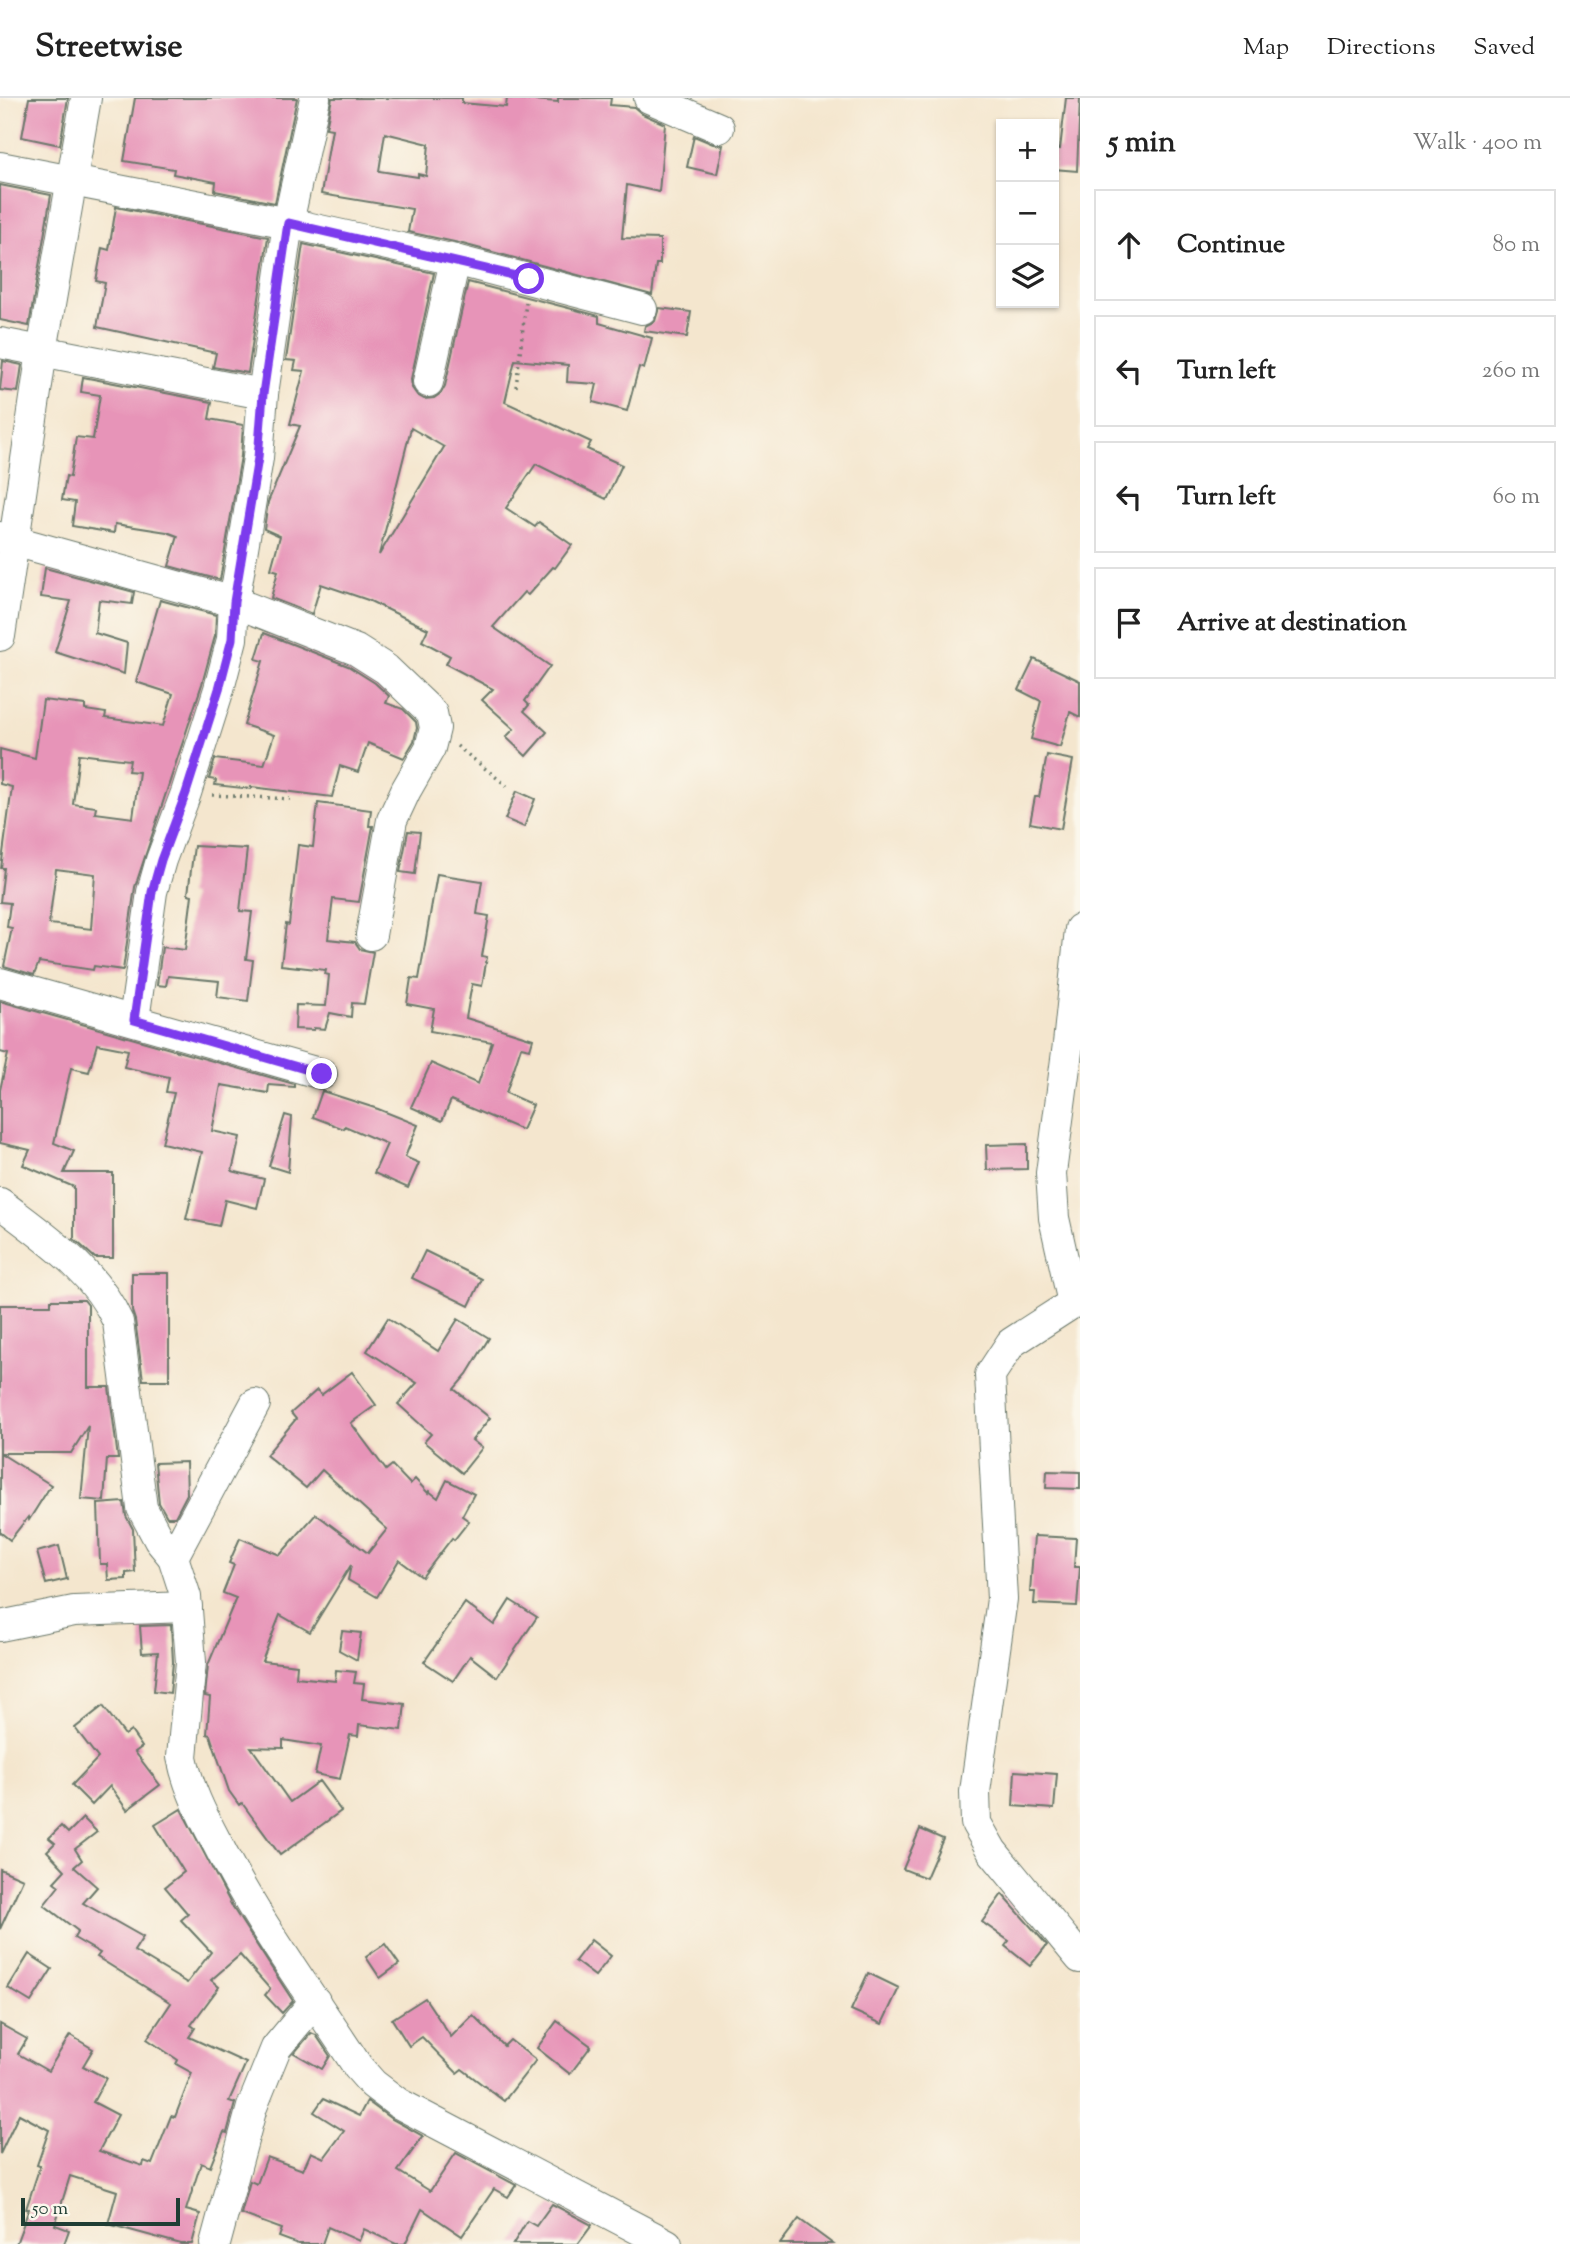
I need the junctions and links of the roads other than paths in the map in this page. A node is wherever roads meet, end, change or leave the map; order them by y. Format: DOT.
graph roads {
  1 [pos="86,98"];
  2 [pos="315,98"];
  3 [pos="649,98"];
  4 [pos="719,128"];
  5 [pos="0,167"];
  6 [pos="70,179"];
  7 [pos="288,223"];
  8 [pos="456,260"];
  9 [pos="642,309"];
  10 [pos="0,342"];
  11 [pos="42,351"];
  12 [pos="428,382"];
  13 [pos="263,394"];
  14 [pos="8,539"];
  15 [pos="234,602"];
  16 [pos="0,636"];
  17 [pos="1080,929"];
  18 [pos="371,935"];
  19 [pos="0,983"];
  20 [pos="134,1020"];
  21 [pos="322,1074"];
  22 [pos="0,1203"];
  23 [pos="255,1404"];
  24 [pos="173,1557"];
  25 [pos="187,1607"];
  26 [pos="0,1626"];
  27 [pos="1080,1958"];
  28 [pos="315,2001"];
  29 [pos="215,2244"];
  30 [pos="667,2244"];
  1 -- 6 [label="street"];
  2 -- 7 [label="street"];
  3 -- 4 [label="street"];
  5 -- 6 [label="street"];
  6 -- 7 [label="street"];
  6 -- 11 [label="street"];
  7 -- 8 [label="street"];
  7 -- 13 [label="street"];
  8 -- 9 [label="street"];
  8 -- 12 [label="street"];
  10 -- 11 [label="street"];
  11 -- 13 [label="street"];
  11 -- 14 [label="street"];
  13 -- 15 [label="street"];
  14 -- 15 [label="street"];
  14 -- 16 [label="street"];
  15 -- 18 [label="street"];
  15 -- 20 [label="street"];
  17 -- 27 [label="street"];
  19 -- 20 [label="street"];
  20 -- 21 [label="street"];
  22 -- 24 [label="street"];
  23 -- 24 [label="street"];
  24 -- 25 [label="street"];
  25 -- 26 [label="street"];
  25 -- 28 [label="street"];
  28 -- 29 [label="street"];
  28 -- 30 [label="street"];
}
